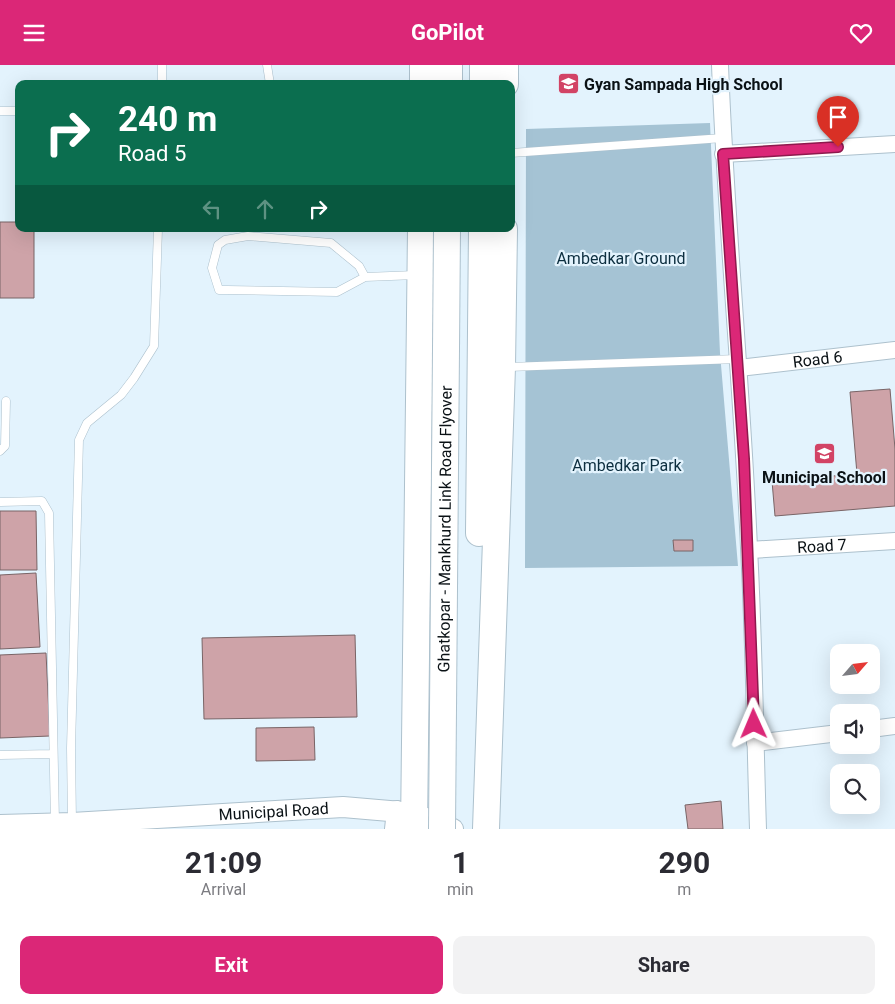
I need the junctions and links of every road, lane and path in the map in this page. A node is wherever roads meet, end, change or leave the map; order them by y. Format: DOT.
graph roads {
  1 [pos="162,65"];
  2 [pos="268,65"];
  3 [pos="423,65"];
  4 [pos="449,65"];
  5 [pos="483,65"];
  6 [pos="505,65"];
  7 [pos="720,65"];
  8 [pos="162,80"];
  9 [pos="270,80"];
  10 [pos="423,80"];
  11 [pos="449,80"];
  12 [pos="483,80"];
  13 [pos="505,80"];
  14 [pos="0,111"];
  15 [pos="15,111"];
  16 [pos="723,138"];
  17 [pos="895,144"];
  18 [pos="515,153"];
  19 [pos="723,154"];
  20 [pos="158,232"];
  21 [pos="421,232"];
  22 [pos="447,232"];
  23 [pos="482,232"];
  24 [pos="504,232"];
  25 [pos="421,275"];
  26 [pos="365,277"];
  27 [pos="895,350"];
  28 [pos="739,363"];
  29 [pos="502,367"];
  30 [pos="6,401"];
  31 [pos="0,451"];
  32 [pos="0,502"];
  33 [pos="895,541"];
  34 [pos="750,550"];
  35 [pos="895,726"];
  36 [pos="880,728"];
  37 [pos="830,734"];
  38 [pos="755,743"];
  39 [pos="53,754"];
  40 [pos="0,755"];
  41 [pos="405,821"];
  42 [pos="63,824"];
  43 [pos="0,825"];
  44 [pos="442,829"];
  45 [pos="453,829"];
  46 [pos="477,829"];
  47 [pos="486,829"];
  48 [pos="758,829"];
  1 -- 8 [label="lane"];
  2 -- 9 [label="lane"];
  3 -- 10 [label="highway"];
  4 -- 11 [label="highway"];
  5 -- 12 [label="highway"];
  6 -- 13 [label="highway"];
  7 -- 16 [label="street"];
  14 -- 15 [label="lane"];
  16 -- 18 [label="lane"];
  16 -- 19 [label="street"];
  17 -- 19 [label="street"];
  19 -- 28 [label="street"];
  20 -- 42 [label="lane"];
  21 -- 25 [label="highway"];
  22 -- 44 [label="highway, Ghatkopar - Mankhurd Link Road Flyover, bridge"];
  23 -- 46 [label="highway, Ghatkopar - Mankhurd Link Road Flyover"];
  24 -- 29 [label="highway"];
  25 -- 26 [label="lane"];
  25 -- 41 [label="highway"];
  26 -- 26 [label="lane"];
  27 -- 28 [label="street, Road 6"];
  28 -- 29 [label="lane"];
  28 -- 34 [label="street"];
  29 -- 47 [label="highway"];
  30 -- 31 [label="lane"];
  32 -- 39 [label="lane"];
  33 -- 34 [label="street, Road 7"];
  34 -- 38 [label="street"];
  35 -- 36 [label="street"];
  37 -- 38 [label="street"];
  38 -- 48 [label="street"];
  39 -- 40 [label="lane"];
  39 -- 42 [label="lane"];
  41 -- 42 [label="street, Municipal Road"];
  41 -- 45 [label="street, Municipal Road"];
  42 -- 43 [label="street, Municipal Road"];
}
